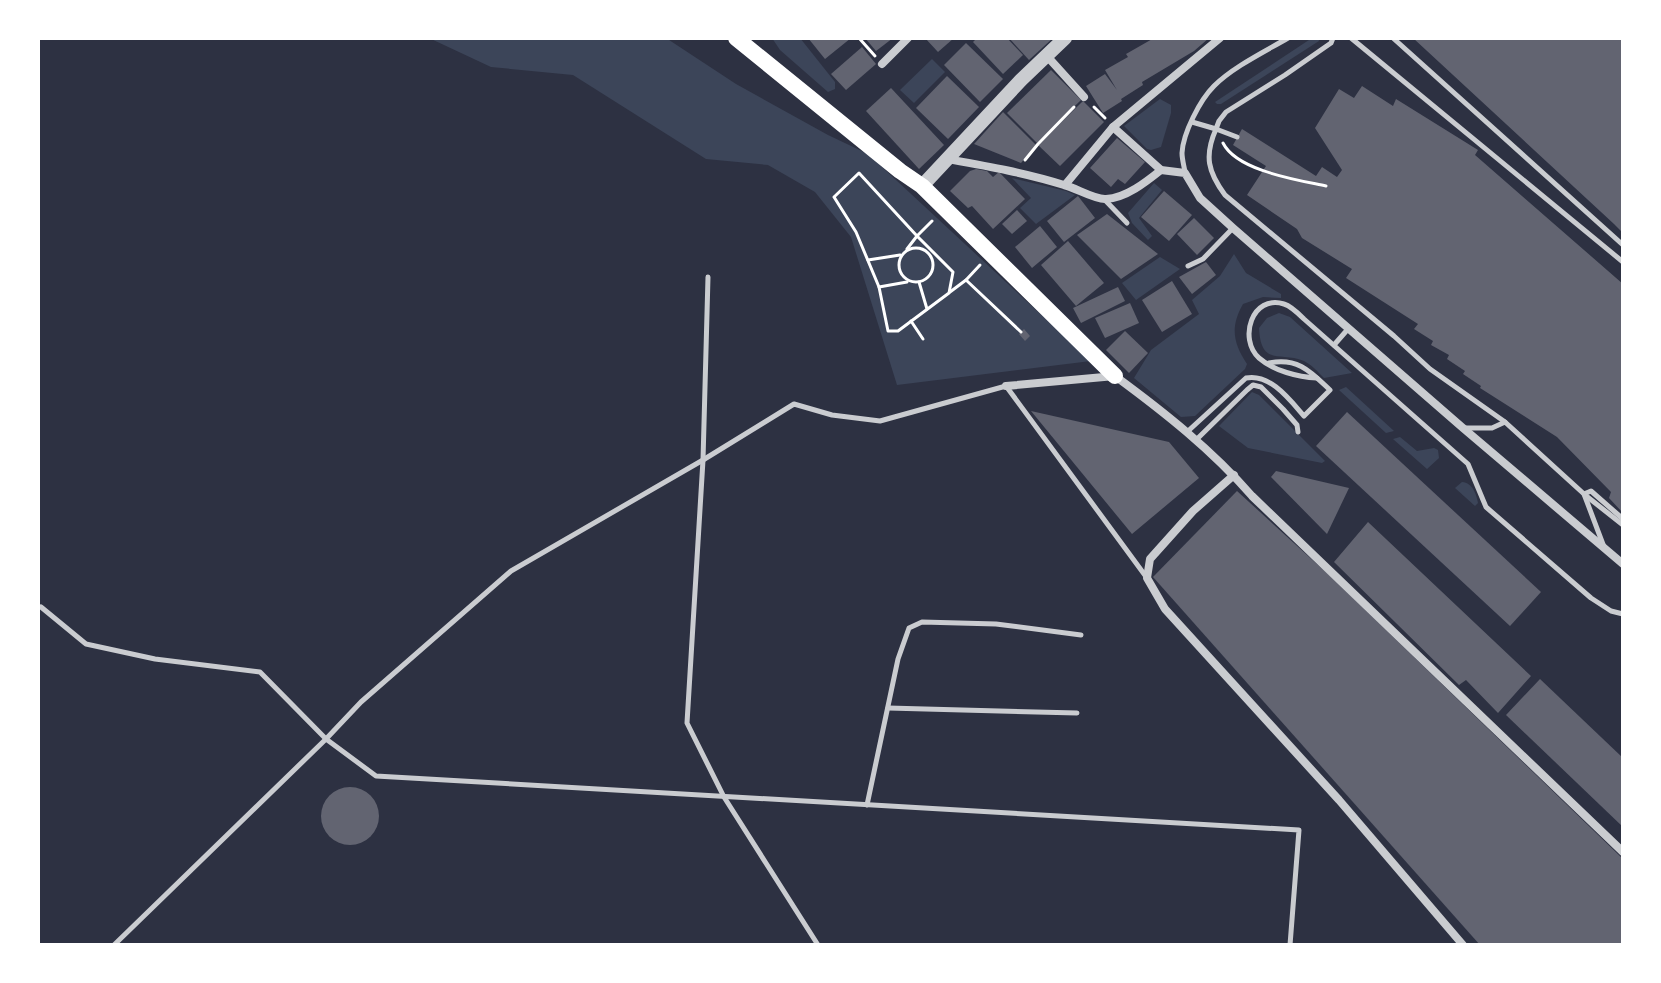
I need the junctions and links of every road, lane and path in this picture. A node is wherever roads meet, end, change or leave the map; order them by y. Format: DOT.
graph roads {
  1 [pos="736,38"];
  2 [pos="859,38"];
  3 [pos="908,38"];
  4 [pos="1065,38"];
  5 [pos="1220,38"];
  6 [pos="1288,38"];
  7 [pos="1333,38"];
  8 [pos="1351,38"];
  9 [pos="1393,38"];
  10 [pos="1046,55"];
  11 [pos="882,64"];
  12 [pos="1082,99"];
  13 [pos="1192,122"];
  14 [pos="1113,127"];
  15 [pos="1216,129"];
  16 [pos="1237,137"];
  17 [pos="1226,150"];
  18 [pos="946,159"];
  19 [pos="1161,170"];
  20 [pos="1016,173"];
  21 [pos="1185,173"];
  22 [pos="1065,185"];
  23 [pos="922,186"];
  24 [pos="1326,186"];
  25 [pos="1104,199"];
  26 [pos="944,208"];
  27 [pos="1127,223"];
  28 [pos="1233,228"];
  29 [pos="917,236"];
  30 [pos="1623,245"];
  31 [pos="907,249"];
  32 [pos="900,255"];
  33 [pos="868,260"];
  34 [pos="1623,262"];
  35 [pos="980,266"];
  36 [pos="1188,266"];
  37 [pos="708,277"];
  38 [pos="966,280"];
  39 [pos="909,281"];
  40 [pos="919,282"];
  41 [pos="879,287"];
  42 [pos="949,293"];
  43 [pos="927,309"];
  44 [pos="911,321"];
  45 [pos="1349,328"];
  46 [pos="1021,332"];
  47 [pos="923,339"];
  48 [pos="1334,345"];
  49 [pos="1268,363"];
  50 [pos="1115,376"];
  51 [pos="1317,378"];
  52 [pos="1006,386"];
  53 [pos="1505,422"];
  54 [pos="1463,428"];
  55 [pos="1187,432"];
  56 [pos="1298,432"];
  57 [pos="1196,440"];
  58 [pos="703,460"];
  59 [pos="1234,475"];
  60 [pos="1584,494"];
  61 [pos="1623,522"];
  62 [pos="1604,547"];
  63 [pos="1623,564"];
  64 [pos="1147,578"];
  65 [pos="41,607"];
  66 [pos="1623,614"];
  67 [pos="1081,635"];
  68 [pos="888,708"];
  69 [pos="1077,713"];
  70 [pos="326,739"];
  71 [pos="724,797"];
  72 [pos="867,805"];
  73 [pos="1623,852"];
  74 [pos="114,945"];
  75 [pos="818,945"];
  76 [pos="1290,945"];
  77 [pos="1463,945"];
  1 -- 23 [label="main road"];
  2 -- 11 [label="path"];
  3 -- 11 [label="street"];
  4 -- 10 [label="street"];
  5 -- 14 [label="street"];
  6 -- 13 [label="lane"];
  7 -- 15 [label="lane"];
  8 -- 34 [label="lane"];
  9 -- 30 [label="lane"];
  10 -- 12 [label="street"];
  10 -- 18 [label="street"];
  12 -- 14 [label="path"];
  12 -- 20 [label="path"];
  13 -- 15 [label="lane"];
  13 -- 21 [label="lane"];
  14 -- 19 [label="street"];
  14 -- 22 [label="street"];
  15 -- 16 [label="lane"];
  15 -- 53 [label="lane"];
  17 -- 24 [label="path"];
  18 -- 20 [label="street"];
  18 -- 23 [label="street"];
  19 -- 21 [label="street"];
  19 -- 25 [label="street"];
  20 -- 22 [label="street"];
  21 -- 28 [label="street"];
  22 -- 25 [label="street"];
  23 -- 26 [label="main road"];
  25 -- 27 [label="lane"];
  26 -- 29 [label="path"];
  26 -- 50 [label="main road"];
  28 -- 36 [label="lane"];
  28 -- 45 [label="street"];
  29 -- 31 [label="path"];
  29 -- 33 [label="path"];
  29 -- 42 [label="path"];
  31 -- 32 [label="path"];
  31 -- 40 [label="path"];
  32 -- 33 [label="path"];
  32 -- 39 [label="path"];
  33 -- 41 [label="path"];
  35 -- 38 [label="path"];
  37 -- 58 [label="lane"];
  38 -- 42 [label="path"];
  38 -- 46 [label="path"];
  39 -- 40 [label="path"];
  39 -- 41 [label="path"];
  40 -- 43 [label="path"];
  41 -- 44 [label="path"];
  42 -- 43 [label="path"];
  43 -- 44 [label="path"];
  44 -- 47 [label="path"];
  45 -- 48 [label="lane"];
  45 -- 54 [label="street"];
  48 -- 49 [label="lane"];
  48 -- 66 [label="lane"];
  49 -- 51 [label="lane"];
  49 -- 51 [label="lane"];
  50 -- 52 [label="street"];
  50 -- 55 [label="street"];
  51 -- 55 [label="lane"];
  52 -- 58 [label="lane"];
  52 -- 64 [label="lane"];
  53 -- 54 [label="lane"];
  53 -- 60 [label="lane"];
  54 -- 62 [label="street"];
  55 -- 57 [label="street"];
  56 -- 57 [label="lane"];
  57 -- 59 [label="street"];
  58 -- 70 [label="lane"];
  58 -- 71 [label="lane"];
  59 -- 64 [label="street"];
  59 -- 73 [label="street"];
  60 -- 61 [label="lane"];
  60 -- 62 [label="lane"];
  62 -- 63 [label="street"];
  64 -- 77 [label="street"];
  65 -- 70 [label="lane"];
  67 -- 68 [label="lane"];
  68 -- 69 [label="lane"];
  68 -- 72 [label="lane"];
  70 -- 71 [label="lane"];
  70 -- 74 [label="lane"];
  71 -- 72 [label="lane"];
  71 -- 75 [label="lane"];
  72 -- 76 [label="lane"];
}
